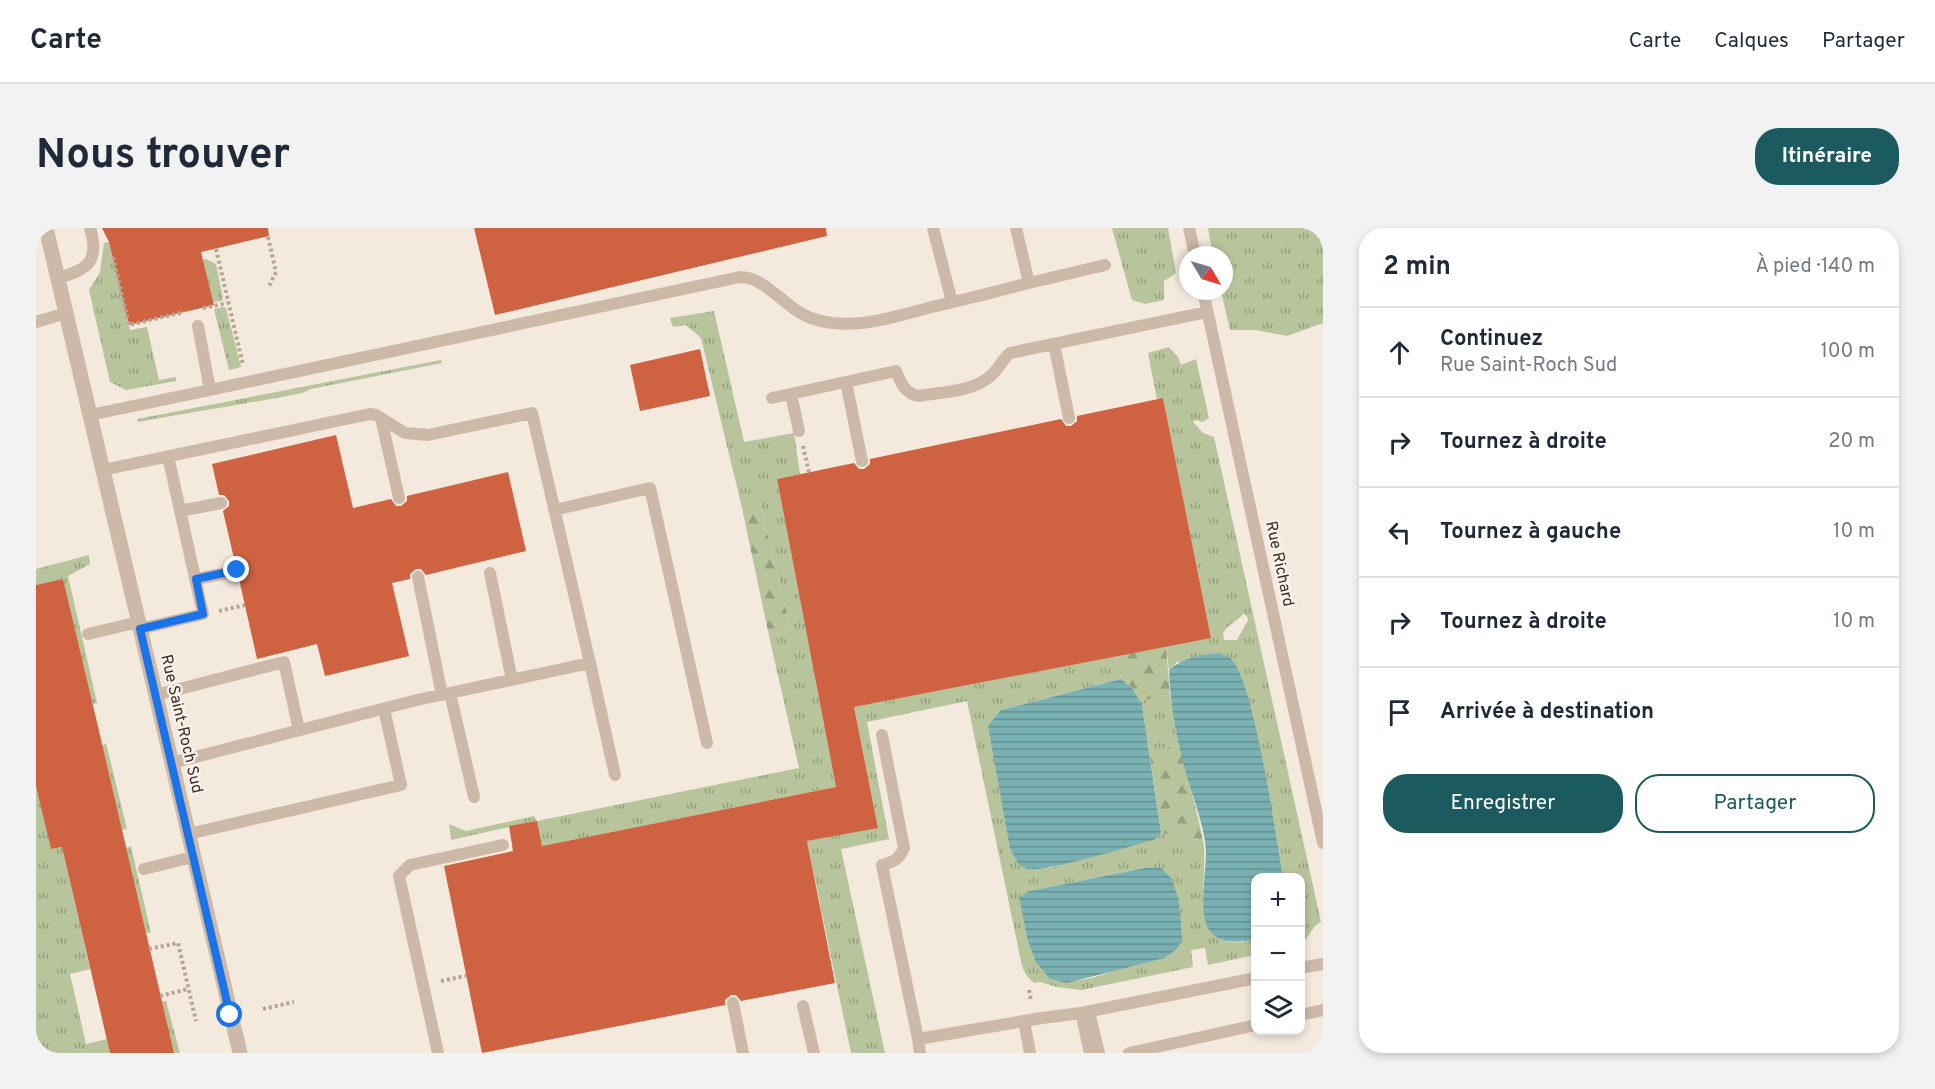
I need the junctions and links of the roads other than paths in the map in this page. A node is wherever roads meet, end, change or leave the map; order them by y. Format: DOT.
graph roads {
  1 [pos="46,228"];
  2 [pos="90,228"];
  3 [pos="933,228"];
  4 [pos="1016,228"];
  5 [pos="1189,228"];
  6 [pos="1193,246"];
  7 [pos="1105,265"];
  8 [pos="58,278"];
  9 [pos="1029,283"];
  10 [pos="1205,300"];
  11 [pos="952,302"];
  12 [pos="1207,312"];
  13 [pos="66,314"];
  14 [pos="36,321"];
  15 [pos="198,326"];
  16 [pos="1054,344"];
  17 [pos="846,382"];
  18 [pos="210,390"];
  19 [pos="791,394"];
  20 [pos="772,398"];
  21 [pos="90,415"];
  22 [pos="381,418"];
  23 [pos="1069,418"];
  24 [pos="799,431"];
  25 [pos="168,456"];
  26 [pos="862,461"];
  27 [pos="104,470"];
  28 [pos="399,498"];
  29 [pos="221,503"];
  30 [pos="554,510"];
  31 [pos="180,511"];
  32 [pos="237,570"];
  33 [pos="490,573"];
  34 [pos="418,577"];
  35 [pos="196,579"];
  36 [pos="140,626"];
  37 [pos="88,634"];
  38 [pos="590,663"];
  39 [pos="512,680"];
  40 [pos="446,694"];
  41 [pos="156,695"];
  42 [pos="384,709"];
  43 [pos="299,730"];
  44 [pos="882,735"];
  45 [pos="706,743"];
  46 [pos="172,763"];
  47 [pos="615,775"];
  48 [pos="474,797"];
  49 [pos="188,834"];
  50 [pos="1323,843"];
  51 [pos="503,845"];
  52 [pos="194,857"];
  53 [pos="144,869"];
  54 [pos="1323,964"];
  55 [pos="1305,968"];
  56 [pos="1251,979"];
  57 [pos="733,1003"];
  58 [pos="803,1006"];
  59 [pos="1323,1010"];
  60 [pos="1085,1012"];
  61 [pos="1305,1014"];
  62 [pos="1024,1021"];
  63 [pos="1251,1026"];
  64 [pos="918,1039"];
  65 [pos="240,1053"];
  66 [pos="438,1053"];
  67 [pos="743,1053"];
  68 [pos="814,1053"];
  69 [pos="920,1053"];
  70 [pos="1030,1053"];
  71 [pos="1090,1053"];
  72 [pos="1099,1053"];
  73 [pos="1129,1053"];
  1 -- 8 [label="street, Rue Saint-Roch Sud"];
  2 -- 8 [label="lane"];
  3 -- 11 [label="lane"];
  4 -- 9 [label="lane"];
  5 -- 6 [label="lane"];
  7 -- 9 [label="lane"];
  8 -- 13 [label="street, Rue Saint-Roch Sud"];
  9 -- 11 [label="lane"];
  10 -- 12 [label="lane, Rue Richard"];
  11 -- 18 [label="lane"];
  12 -- 16 [label="lane"];
  12 -- 50 [label="lane, Rue Richard"];
  13 -- 14 [label="lane"];
  13 -- 21 [label="street, Rue Saint-Roch Sud"];
  15 -- 18 [label="lane"];
  16 -- 17 [label="lane"];
  16 -- 23 [label="lane"];
  17 -- 19 [label="lane"];
  17 -- 26 [label="lane"];
  18 -- 21 [label="lane"];
  19 -- 20 [label="lane"];
  19 -- 24 [label="lane"];
  21 -- 27 [label="street, Rue Saint-Roch Sud"];
  22 -- 25 [label="lane"];
  22 -- 28 [label="lane"];
  22 -- 30 [label="lane"];
  25 -- 27 [label="lane"];
  25 -- 31 [label="lane"];
  27 -- 36 [label="street, Rue Saint-Roch Sud"];
  29 -- 31 [label="lane"];
  30 -- 38 [label="lane"];
  30 -- 45 [label="lane"];
  31 -- 35 [label="lane"];
  32 -- 35 [label="lane"];
  33 -- 39 [label="lane"];
  34 -- 40 [label="lane"];
  35 -- 36 [label="lane"];
  36 -- 37 [label="lane"];
  36 -- 41 [label="street, Rue Saint-Roch Sud"];
  38 -- 39 [label="lane"];
  38 -- 47 [label="lane"];
  39 -- 40 [label="lane"];
  40 -- 42 [label="lane"];
  40 -- 48 [label="lane"];
  41 -- 43 [label="lane"];
  41 -- 46 [label="street, Rue Saint-Roch Sud"];
  42 -- 43 [label="lane"];
  42 -- 49 [label="lane"];
  43 -- 46 [label="lane"];
  44 -- 64 [label="lane"];
  46 -- 49 [label="street, Rue Saint-Roch Sud"];
  49 -- 52 [label="street, Rue Saint-Roch Sud"];
  51 -- 66 [label="lane"];
  52 -- 53 [label="lane"];
  52 -- 65 [label="street, Rue Saint-Roch Sud"];
  54 -- 55 [label="lane"];
  56 -- 60 [label="lane"];
  57 -- 67 [label="lane"];
  58 -- 68 [label="lane"];
  59 -- 61 [label="lane"];
  60 -- 62 [label="lane"];
  60 -- 71 [label="lane"];
  60 -- 72 [label="lane"];
  62 -- 64 [label="lane"];
  62 -- 70 [label="lane"];
  63 -- 73 [label="lane"];
  64 -- 69 [label="lane"];
}
